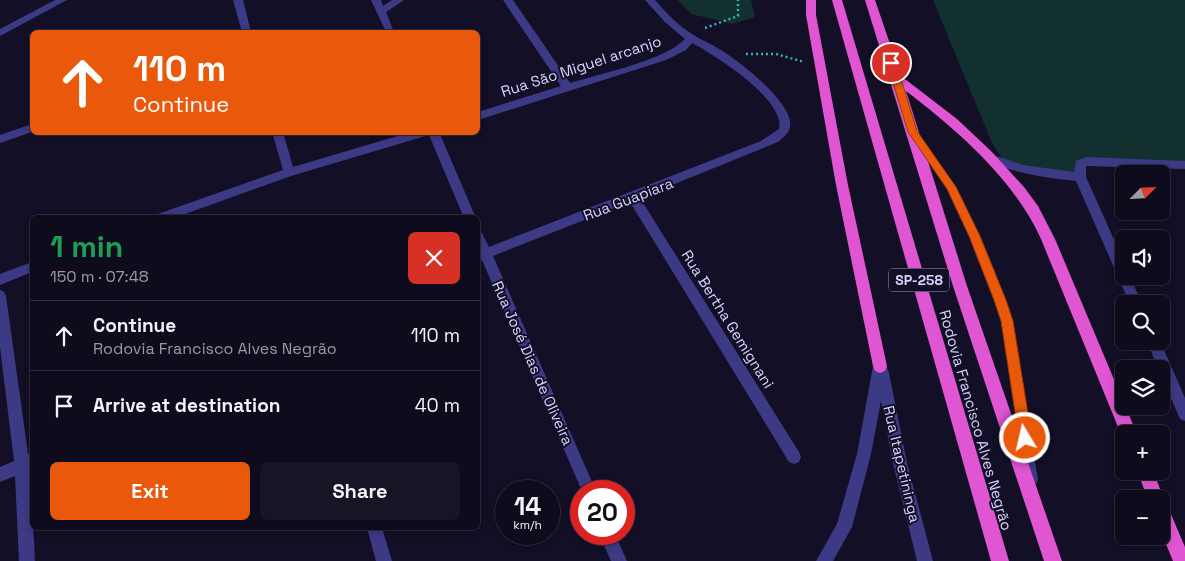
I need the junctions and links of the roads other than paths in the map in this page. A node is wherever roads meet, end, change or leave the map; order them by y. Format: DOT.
graph roads {
  1 [pos="62,0"];
  2 [pos="238,0"];
  3 [pos="376,0"];
  4 [pos="399,0"];
  5 [pos="508,0"];
  6 [pos="650,0"];
  7 [pos="811,0"];
  8 [pos="837,0"];
  9 [pos="870,0"];
  10 [pos="381,11"];
  11 [pos="246,30"];
  12 [pos="389,30"];
  13 [pos="0,34"];
  14 [pos="688,37"];
  15 [pos="896,78"];
  16 [pos="568,88"];
  17 [pos="480,115"];
  18 [pos="30,129"];
  19 [pos="913,132"];
  20 [pos="278,135"];
  21 [pos="416,135"];
  22 [pos="434,135"];
  23 [pos="0,139"];
  24 [pos="990,158"];
  25 [pos="1185,165"];
  26 [pos="289,172"];
  27 [pos="1080,177"];
  28 [pos="633,197"];
  29 [pos="166,215"];
  30 [pos="469,215"];
  31 [pos="481,255"];
  32 [pos="1115,256"];
  33 [pos="30,268"];
  34 [pos="0,280"];
  35 [pos="0,296"];
  36 [pos="1157,350"];
  37 [pos="880,366"];
  38 [pos="1185,414"];
  39 [pos="1125,425"];
  40 [pos="794,457"];
  41 [pos="27,462"];
  42 [pos="0,475"];
  43 [pos="584,480"];
  44 [pos="1037,516"];
  45 [pos="376,530"];
  46 [pos="1170,532"];
  47 [pos="612,545"];
  48 [pos="27,561"];
  49 [pos="384,561"];
  50 [pos="619,561"];
  51 [pos="824,561"];
  52 [pos="925,561"];
  53 [pos="1000,561"];
  54 [pos="1053,561"];
  55 [pos="1182,561"];
  1 -- 13 [label="street"];
  2 -- 11 [label="street"];
  3 -- 10 [label="street"];
  4 -- 10 [label="street"];
  5 -- 16 [label="street"];
  6 -- 14 [label="street"];
  7 -- 37 [label="highway"];
  8 -- 53 [label="highway, Rodovia Francisco Alves Negrão / SP-258"];
  9 -- 15 [label="highway, Rodovia Francisco Alves Negrão / SP-258"];
  10 -- 12 [label="street"];
  14 -- 16 [label="street, Rua São Miguel arcanjo"];
  14 -- 28 [label="street, Rua Guapiara"];
  15 -- 19 [label="highway, Rodovia Francisco Alves Negrão / SP-258"];
  15 -- 24 [label="highway"];
  16 -- 17 [label="street, Rua São Miguel arcanjo"];
  18 -- 23 [label="street"];
  19 -- 44 [label="highway, Rodovia Francisco Alves Negrão / SP-258"];
  19 -- 44 [label="lane"];
  20 -- 26 [label="street"];
  21 -- 26 [label="street"];
  22 -- 30 [label="street"];
  24 -- 27 [label="street"];
  24 -- 39 [label="highway"];
  25 -- 27 [label="street"];
  26 -- 29 [label="street"];
  27 -- 32 [label="street"];
  28 -- 31 [label="street, Rua Guapiara"];
  28 -- 40 [label="street, Rua Bertha Gemignani"];
  31 -- 43 [label="street, Rua José Dias de Oliveira"];
  33 -- 34 [label="street"];
  35 -- 41 [label="street"];
  36 -- 38 [label="street"];
  37 -- 51 [label="street"];
  37 -- 52 [label="street, Rua Itapetininga"];
  41 -- 42 [label="street"];
  41 -- 48 [label="street"];
  44 -- 54 [label="highway, Rodovia Francisco Alves Negrão / SP-258"];
  45 -- 49 [label="street"];
  46 -- 55 [label="highway"];
  47 -- 50 [label="street"];
}
